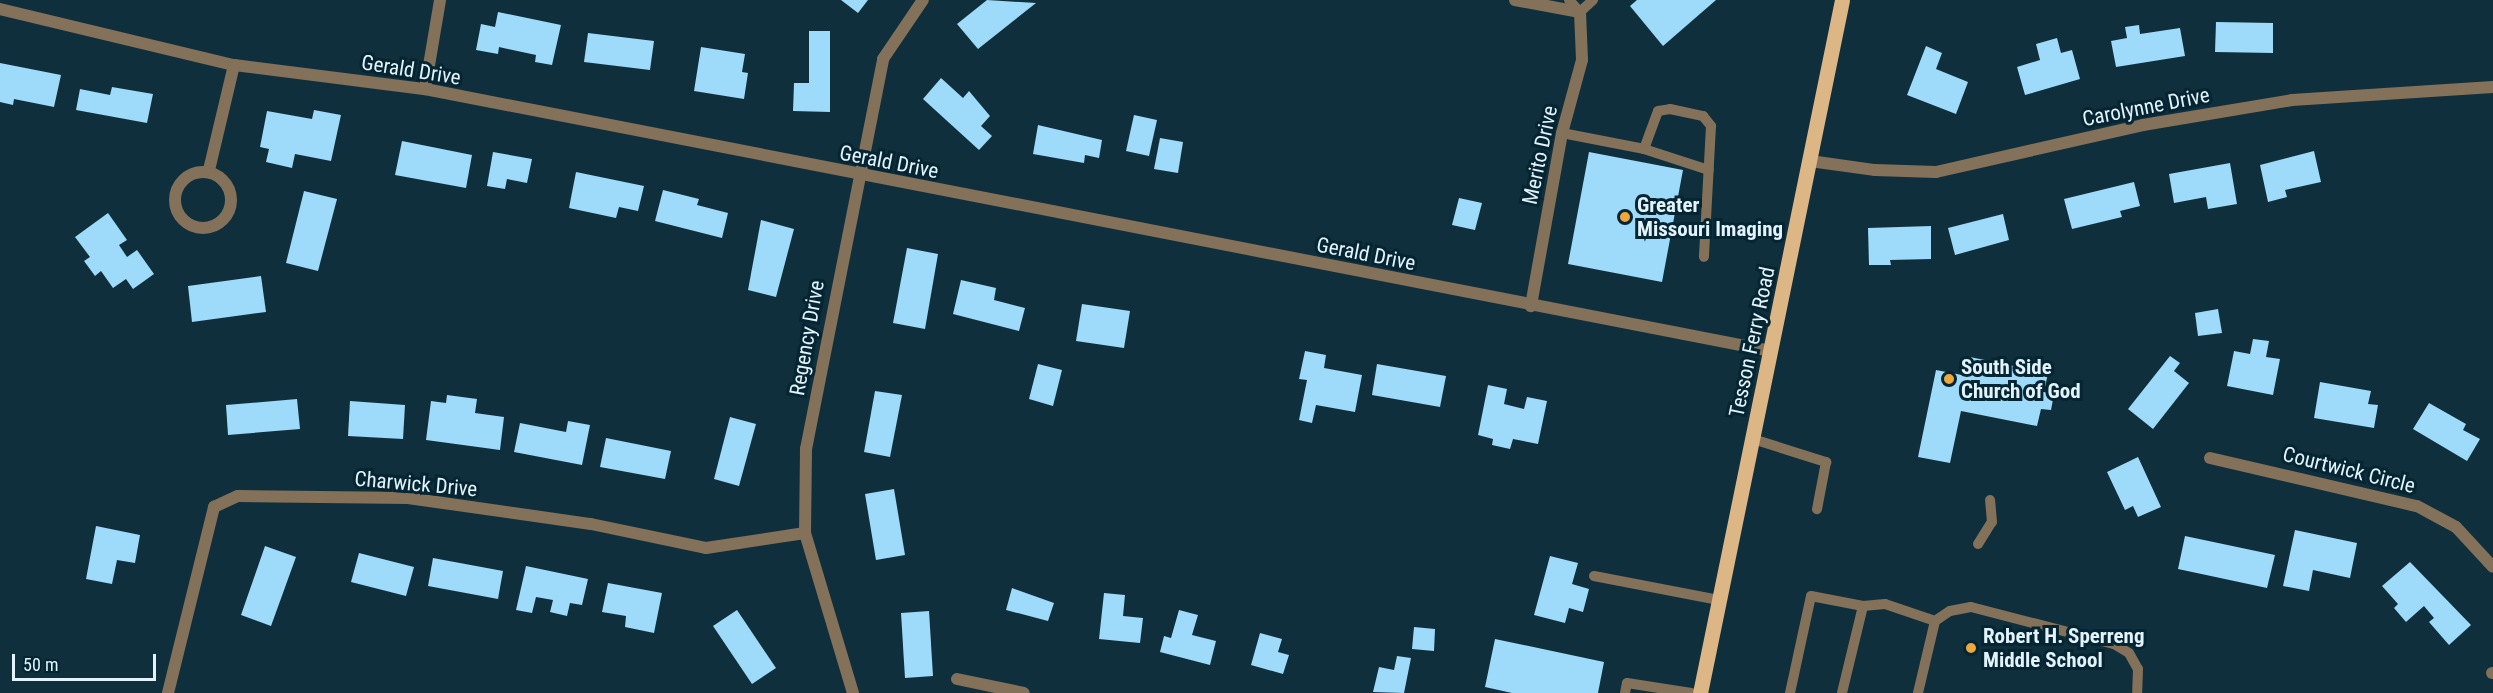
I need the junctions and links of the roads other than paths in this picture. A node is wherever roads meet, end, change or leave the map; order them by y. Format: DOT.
graph roads {
  1 [pos="440,0"];
  2 [pos="923,0"];
  3 [pos="1515,0"];
  4 [pos="1569,0"];
  5 [pos="1593,0"];
  6 [pos="1842,0"];
  7 [pos="0,9"];
  8 [pos="1580,12"];
  9 [pos="234,65"];
  10 [pos="2493,87"];
  11 [pos="425,89"];
  12 [pos="1562,133"];
  13 [pos="1644,149"];
  14 [pos="1810,161"];
  15 [pos="210,170"];
  16 [pos="1709,170"];
  17 [pos="857,176"];
  18 [pos="1704,257"];
  19 [pos="1531,306"];
  20 [pos="1772,351"];
  21 [pos="1753,438"];
  22 [pos="2210,458"];
  23 [pos="1990,500"];
  24 [pos="1817,509"];
  25 [pos="805,533"];
  26 [pos="1978,543"];
  27 [pos="2493,567"];
  28 [pos="1594,576"];
  29 [pos="1719,600"];
  30 [pos="1863,606"];
  31 [pos="1935,621"];
  32 [pos="957,680"];
  33 [pos="168,693"];
  34 [pos="853,693"];
  35 [pos="1024,693"];
  36 [pos="1625,693"];
  37 [pos="1691,693"];
  38 [pos="1700,693"];
  39 [pos="1790,693"];
  40 [pos="1842,693"];
  41 [pos="1918,693"];
  42 [pos="2137,693"];
  1 -- 11 [label="street"];
  2 -- 17 [label="street, Regency Drive"];
  3 -- 8 [label="street"];
  4 -- 8 [label="lane"];
  5 -- 8 [label="lane"];
  6 -- 14 [label="main road, Tesson Ferry Road"];
  7 -- 9 [label="street, Gerald Drive"];
  8 -- 12 [label="street, Merito Drive"];
  9 -- 11 [label="street, Gerald Drive"];
  9 -- 15 [label="street"];
  10 -- 14 [label="street, Carolynne Drive"];
  11 -- 17 [label="street, Gerald Drive"];
  12 -- 13 [label="lane"];
  12 -- 19 [label="street, Merito Drive"];
  13 -- 16 [label="lane"];
  13 -- 16 [label="lane"];
  14 -- 20 [label="main road, Tesson Ferry Road"];
  15 -- 15 [label="street"];
  16 -- 18 [label="lane"];
  17 -- 19 [label="street, Gerald Drive"];
  17 -- 25 [label="street, Regency Drive"];
  19 -- 20 [label="street, Gerald Drive"];
  20 -- 21 [label="main road, Tesson Ferry Road"];
  21 -- 24 [label="lane"];
  21 -- 29 [label="main road, Tesson Ferry Road"];
  22 -- 27 [label="street, Courtwick Circle"];
  23 -- 26 [label="lane"];
  25 -- 33 [label="street, Charwick Drive"];
  25 -- 34 [label="street, Regency Drive"];
  28 -- 29 [label="lane"];
  29 -- 38 [label="main road, Tesson Ferry Road"];
  30 -- 31 [label="lane"];
  30 -- 39 [label="lane"];
  30 -- 40 [label="lane"];
  31 -- 41 [label="lane"];
  31 -- 42 [label="lane"];
  32 -- 35 [label="street"];
  36 -- 37 [label="lane"];
}
